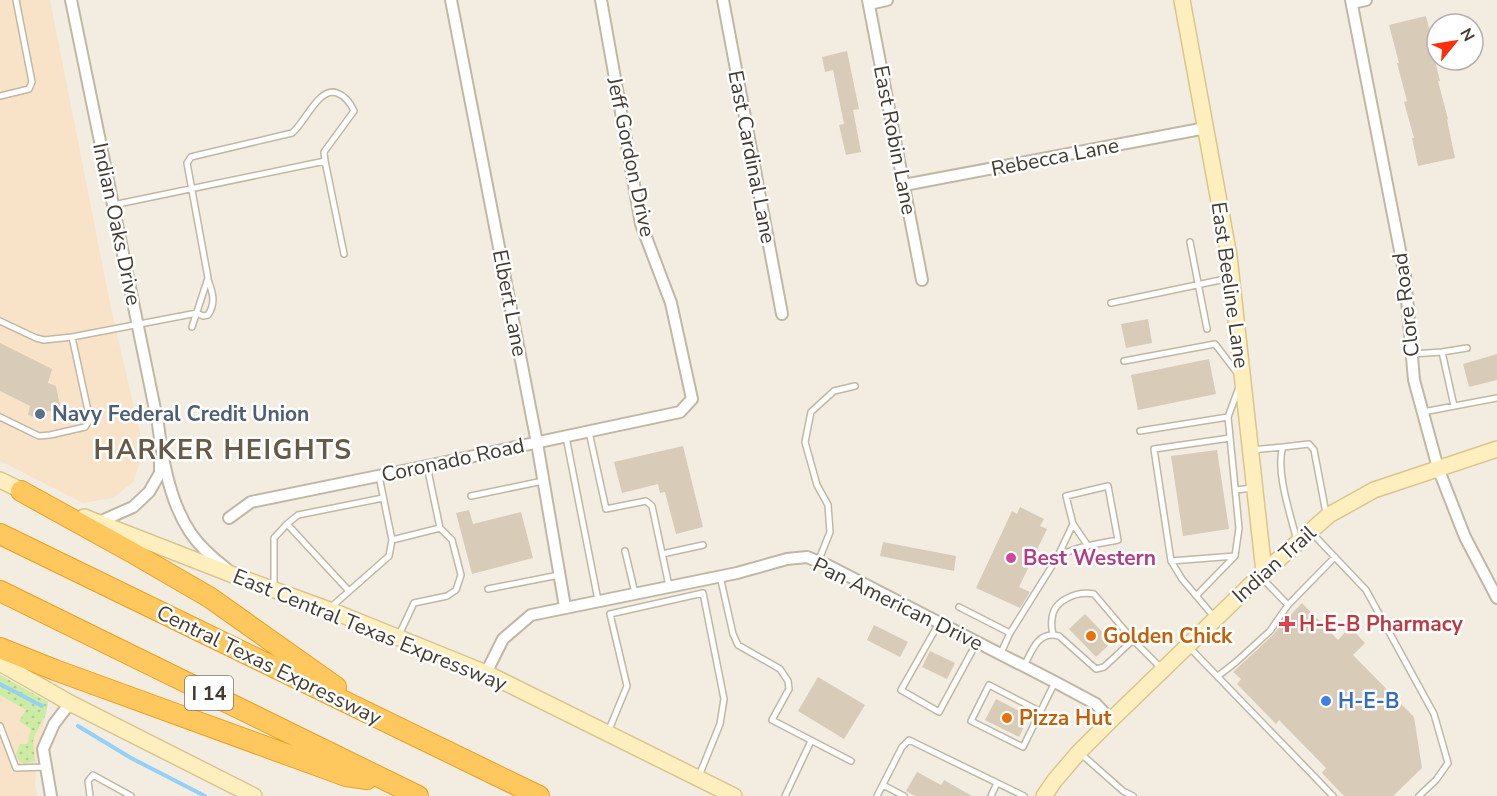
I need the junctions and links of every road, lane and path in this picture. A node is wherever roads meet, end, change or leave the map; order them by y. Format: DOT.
graph roads {
  1 [pos="16,0"];
  2 [pos="71,0"];
  3 [pos="451,0"];
  4 [pos="601,0"];
  5 [pos="723,0"];
  6 [pos="887,0"];
  7 [pos="1182,0"];
  8 [pos="1366,0"];
  9 [pos="869,2"];
  10 [pos="1352,2"];
  11 [pos="0,96"];
  12 [pos="1206,128"];
  13 [pos="325,161"];
  14 [pos="904,185"];
  15 [pos="191,189"];
  16 [pos="113,205"];
  17 [pos="1190,242"];
  18 [pos="344,254"];
  19 [pos="1231,278"];
  20 [pos="208,279"];
  21 [pos="922,280"];
  22 [pos="1198,284"];
  23 [pos="1111,303"];
  24 [pos="197,313"];
  25 [pos="782,314"];
  26 [pos="0,321"];
  27 [pos="138,325"];
  28 [pos="192,327"];
  29 [pos="1207,329"];
  30 [pos="72,337"];
  31 [pos="1467,348"];
  32 [pos="1442,352"];
  33 [pos="1412,354"];
  34 [pos="1124,360"];
  35 [pos="1242,379"];
  36 [pos="855,386"];
  37 [pos="1497,398"];
  38 [pos="1454,406"];
  39 [pos="681,412"];
  40 [pos="1423,412"];
  41 [pos="0,417"];
  42 [pos="1228,417"];
  43 [pos="1140,431"];
  44 [pos="589,432"];
  45 [pos="566,437"];
  46 [pos="1230,438"];
  47 [pos="537,443"];
  48 [pos="1283,447"];
  49 [pos="161,448"];
  50 [pos="1497,449"];
  51 [pos="1250,450"];
  52 [pos="427,466"];
  53 [pos="1438,468"];
  54 [pos="379,476"];
  55 [pos="0,480"];
  56 [pos="543,481"];
  57 [pos="1254,487"];
  58 [pos="1236,490"];
  59 [pos="21,491"];
  60 [pos="471,496"];
  61 [pos="383,498"];
  62 [pos="1327,517"];
  63 [pos="229,518"];
  64 [pos="98,523"];
  65 [pos="287,524"];
  66 [pos="1073,524"];
  67 [pos="440,528"];
  68 [pos="1310,531"];
  69 [pos="0,534"];
  70 [pos="392,540"];
  71 [pos="1297,543"];
  72 [pos="703,545"];
  73 [pos="1089,546"];
  74 [pos="625,551"];
  75 [pos="662,554"];
  76 [pos="1234,556"];
  77 [pos="1335,557"];
  78 [pos="1057,558"];
  79 [pos="1171,561"];
  80 [pos="818,562"];
  81 [pos="1262,574"];
  82 [pos="559,575"];
  83 [pos="236,576"];
  84 [pos="720,576"];
  85 [pos="669,586"];
  86 [pos="488,589"];
  87 [pos="274,590"];
  88 [pos="0,591"];
  89 [pos="349,591"];
  90 [pos="635,593"];
  91 [pos="1196,596"];
  92 [pos="1497,598"];
  93 [pos="598,600"];
  94 [pos="1288,605"];
  95 [pos="959,606"];
  96 [pos="565,607"];
  97 [pos="328,610"];
  98 [pos="1216,619"];
  99 [pos="939,622"];
  100 [pos="1010,633"];
  101 [pos="1053,634"];
  102 [pos="398,638"];
  103 [pos="1133,640"];
  104 [pos="978,642"];
  105 [pos="1188,646"];
  106 [pos="0,648"];
  107 [pos="1000,655"];
  108 [pos="0,663"];
  109 [pos="1024,666"];
  110 [pos="1163,670"];
  111 [pos="486,673"];
  112 [pos="1218,676"];
  113 [pos="1055,682"];
  114 [pos="70,703"];
  115 [pos="1041,712"];
  116 [pos="382,720"];
  117 [pos="1111,720"];
  118 [pos="0,726"];
  119 [pos="608,734"];
  120 [pos="811,741"];
  121 [pos="1079,752"];
  122 [pos="851,761"];
  123 [pos="46,767"];
  124 [pos="698,778"];
  125 [pos="391,783"];
  126 [pos="997,783"];
  127 [pos="883,785"];
  128 [pos="51,796"];
  129 [pos="90,796"];
  130 [pos="131,796"];
  131 [pos="254,796"];
  132 [pos="418,796"];
  133 [pos="538,796"];
  134 [pos="734,796"];
  135 [pos="785,796"];
  136 [pos="877,796"];
  137 [pos="903,796"];
  138 [pos="991,796"];
  139 [pos="1024,796"];
  140 [pos="1044,796"];
  141 [pos="1133,796"];
  142 [pos="1333,796"];
  143 [pos="1419,796"];
  1 -- 11 [label="lane"];
  2 -- 16 [label="street, Indian Oaks Drive"];
  3 -- 47 [label="street, Elbert Lane"];
  4 -- 39 [label="street, Jeff Gordon Drive"];
  5 -- 25 [label="street, East Cardinal Lane"];
  6 -- 9 [label="street"];
  7 -- 12 [label="street, East Beeline Lane"];
  8 -- 10 [label="street"];
  9 -- 14 [label="street, East Robin Lane"];
  10 -- 33 [label="street, Clore Road"];
  12 -- 14 [label="street, Rebecca Lane"];
  12 -- 19 [label="street, East Beeline Lane"];
  13 -- 15 [label="lane"];
  13 -- 15 [label="lane"];
  13 -- 18 [label="lane"];
  14 -- 21 [label="street, East Robin Lane"];
  15 -- 16 [label="lane"];
  15 -- 20 [label="lane"];
  16 -- 27 [label="street, Indian Oaks Drive"];
  17 -- 22 [label="lane"];
  19 -- 22 [label="lane"];
  19 -- 35 [label="street, East Beeline Lane"];
  20 -- 24 [label="lane"];
  20 -- 24 [label="lane"];
  22 -- 23 [label="lane"];
  22 -- 29 [label="lane"];
  24 -- 27 [label="lane"];
  24 -- 28 [label="lane"];
  26 -- 30 [label="lane"];
  27 -- 30 [label="lane"];
  27 -- 49 [label="street, Indian Oaks Drive"];
  30 -- 41 [label="lane"];
  31 -- 32 [label="lane"];
  32 -- 33 [label="lane"];
  32 -- 38 [label="lane"];
  33 -- 40 [label="street, Clore Road"];
  34 -- 35 [label="lane"];
  35 -- 42 [label="lane"];
  35 -- 51 [label="street, East Beeline Lane"];
  36 -- 80 [label="lane"];
  37 -- 38 [label="lane"];
  38 -- 40 [label="lane"];
  39 -- 44 [label="street, Coronado Road"];
  40 -- 53 [label="street, Clore Road"];
  42 -- 43 [label="lane"];
  42 -- 46 [label="lane"];
  44 -- 45 [label="street, Coronado Road"];
  44 -- 75 [label="lane"];
  45 -- 47 [label="street, Coronado Road"];
  45 -- 93 [label="lane"];
  46 -- 58 [label="lane"];
  46 -- 79 [label="lane"];
  47 -- 52 [label="street, Coronado Road"];
  47 -- 56 [label="street, Elbert Lane"];
  48 -- 51 [label="lane"];
  48 -- 62 [label="lane"];
  48 -- 71 [label="lane"];
  49 -- 64 [label="street"];
  49 -- 83 [label="street"];
  50 -- 53 [label="street, Indian Trail"];
  51 -- 57 [label="street, East Beeline Lane"];
  52 -- 54 [label="street, Coronado Road"];
  52 -- 67 [label="lane"];
  53 -- 62 [label="street, Indian Trail"];
  53 -- 92 [label="street, Clore Road"];
  54 -- 61 [label="lane"];
  54 -- 63 [label="street, Coronado Road"];
  55 -- 59 [label="street, East Central Texas Expressway"];
  56 -- 60 [label="lane"];
  56 -- 82 [label="street, Elbert Lane"];
  57 -- 58 [label="lane"];
  57 -- 81 [label="street, East Beeline Lane"];
  58 -- 76 [label="lane"];
  59 -- 64 [label="street, East Central Texas Expressway"];
  59 -- 116 [label="highway"];
  61 -- 65 [label="lane"];
  61 -- 70 [label="lane"];
  62 -- 68 [label="street, Indian Trail"];
  64 -- 83 [label="street, East Central Texas Expressway"];
  65 -- 87 [label="lane"];
  65 -- 89 [label="lane"];
  66 -- 73 [label="lane"];
  66 -- 73 [label="lane"];
  66 -- 78 [label="lane"];
  67 -- 70 [label="lane"];
  67 -- 102 [label="lane"];
  68 -- 71 [label="street, Indian Trail"];
  68 -- 77 [label="lane"];
  69 -- 116 [label="highway, Central Texas Expressway / I 14"];
  70 -- 89 [label="lane"];
  71 -- 81 [label="street, Indian Trail"];
  72 -- 75 [label="lane"];
  73 -- 78 [label="lane"];
  74 -- 90 [label="lane"];
  75 -- 85 [label="lane"];
  76 -- 79 [label="lane"];
  76 -- 91 [label="lane"];
  77 -- 94 [label="lane"];
  77 -- 143 [label="lane"];
  78 -- 100 [label="lane"];
  79 -- 91 [label="lane"];
  80 -- 84 [label="street, Pan American Drive"];
  80 -- 99 [label="street, Pan American Drive"];
  81 -- 94 [label="lane"];
  81 -- 98 [label="street, Indian Trail"];
  82 -- 86 [label="lane"];
  82 -- 96 [label="street, Elbert Lane"];
  83 -- 87 [label="street, East Central Texas Expressway"];
  84 -- 85 [label="street, Pan American Drive"];
  84 -- 120 [label="lane"];
  85 -- 90 [label="street, Pan American Drive"];
  87 -- 97 [label="street, East Central Texas Expressway"];
  88 -- 125 [label="highway, I 14"];
  89 -- 97 [label="lane"];
  90 -- 93 [label="street, Pan American Drive"];
  91 -- 98 [label="lane"];
  93 -- 96 [label="street, Pan American Drive"];
  94 -- 112 [label="lane"];
  95 -- 100 [label="lane"];
  96 -- 111 [label="street, Pan American Drive"];
  97 -- 102 [label="street, East Central Texas Expressway"];
  98 -- 105 [label="street, Indian Trail"];
  99 -- 104 [label="street, Pan American Drive"];
  99 -- 104 [label="lane"];
  100 -- 107 [label="lane"];
  101 -- 103 [label="lane"];
  101 -- 103 [label="lane"];
  101 -- 109 [label="lane"];
  102 -- 111 [label="street, East Central Texas Expressway"];
  103 -- 110 [label="lane"];
  104 -- 107 [label="street, Pan American Drive"];
  105 -- 110 [label="street, Indian Trail"];
  105 -- 112 [label="lane"];
  106 -- 125 [label="highway"];
  107 -- 109 [label="street, Pan American Drive"];
  108 -- 114 [label="street"];
  109 -- 113 [label="street, Pan American Drive"];
  110 -- 117 [label="street, Indian Trail"];
  111 -- 119 [label="street, East Central Texas Expressway"];
  112 -- 142 [label="lane"];
  113 -- 115 [label="lane"];
  113 -- 117 [label="street, Pan American Drive"];
  114 -- 123 [label="street"];
  114 -- 131 [label="street"];
  115 -- 115 [label="lane"];
  116 -- 133 [label="highway, Central Texas Expressway / I 14"];
  117 -- 121 [label="street, Indian Trail"];
  118 -- 123 [label="lane"];
  119 -- 124 [label="street, East Central Texas Expressway"];
  119 -- 124 [label="lane"];
  120 -- 122 [label="lane"];
  120 -- 135 [label="lane"];
  121 -- 140 [label="street, Indian Trail"];
  121 -- 141 [label="lane"];
  123 -- 128 [label="street"];
  124 -- 134 [label="street, East Central Texas Expressway"];
  125 -- 132 [label="highway, I 14"];
  126 -- 127 [label="lane"];
  126 -- 138 [label="lane"];
  126 -- 139 [label="lane"];
  127 -- 136 [label="lane"];
  127 -- 137 [label="lane"];
  129 -- 130 [label="lane"];
}
